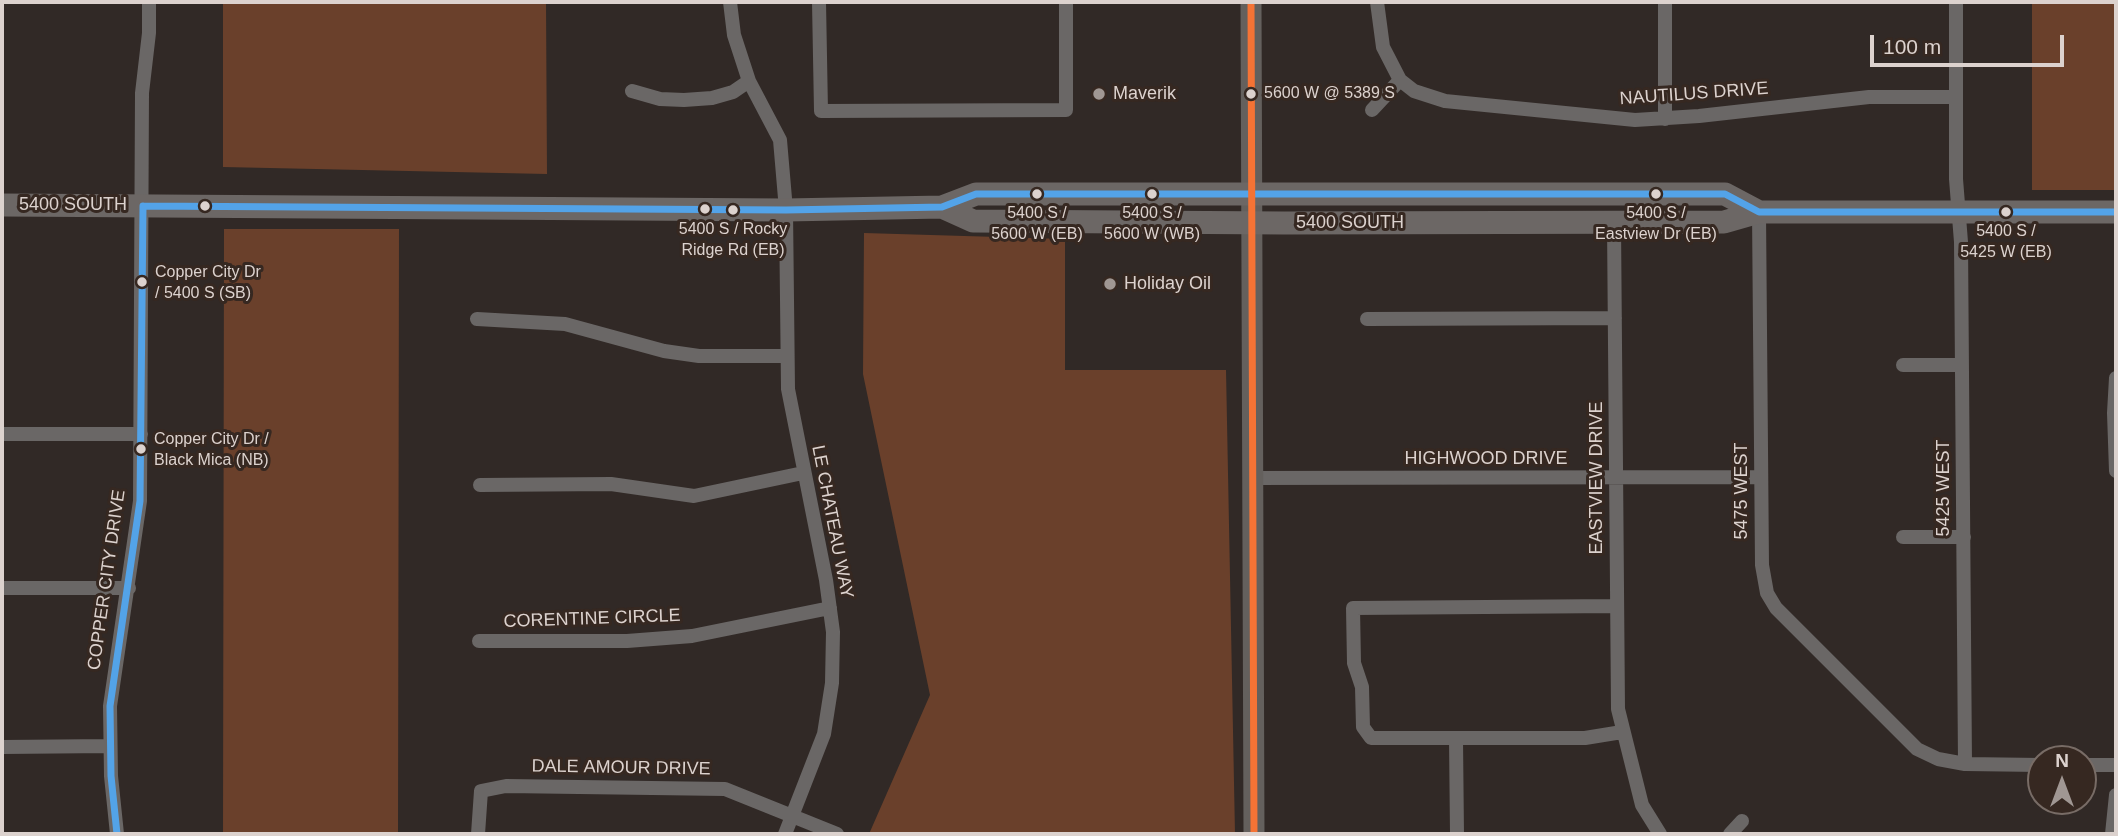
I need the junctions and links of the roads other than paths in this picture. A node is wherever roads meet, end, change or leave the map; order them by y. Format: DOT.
graph roads {
  1 [pos="149,2"];
  2 [pos="730,2"];
  3 [pos="819,2"];
  4 [pos="1066,2"];
  5 [pos="1251,2"];
  6 [pos="1377,2"];
  7 [pos="1665,2"];
  8 [pos="1956,2"];
  9 [pos="1399,80"];
  10 [pos="749,81"];
  11 [pos="632,91"];
  12 [pos="1956,97"];
  13 [pos="1372,110"];
  14 [pos="1665,119"];
  15 [pos="1252,193"];
  16 [pos="2,205"];
  17 [pos="143,206"];
  18 [pos="942,207"];
  19 [pos="786,210"];
  20 [pos="1759,212"];
  21 [pos="1958,212"];
  22 [pos="2116,212"];
  23 [pos="1253,223"];
  24 [pos="1614,223"];
  25 [pos="1615,318"];
  26 [pos="477,319"];
  27 [pos="1367,319"];
  28 [pos="786,356"];
  29 [pos="1903,365"];
  30 [pos="1962,365"];
  31 [pos="2116,378"];
  32 [pos="2,434"];
  33 [pos="141,434"];
  34 [pos="2116,471"];
  35 [pos="803,473"];
  36 [pos="1761,477"];
  37 [pos="1254,478"];
  38 [pos="1616,478"];
  39 [pos="480,485"];
  40 [pos="1903,537"];
  41 [pos="1964,537"];
  42 [pos="2,588"];
  43 [pos="129,588"];
  44 [pos="1617,606"];
  45 [pos="830,608"];
  46 [pos="479,641"];
  47 [pos="1622,732"];
  48 [pos="1456,739"];
  49 [pos="110,746"];
  50 [pos="2,747"];
  51 [pos="1965,764"];
  52 [pos="2027,765"];
  53 [pos="2097,765"];
  54 [pos="2116,765"];
  55 [pos="2116,795"];
  56 [pos="793,816"];
  57 [pos="1742,821"];
  58 [pos="117,834"];
  59 [pos="478,834"];
  60 [pos="785,834"];
  61 [pos="837,834"];
  62 [pos="1254,834"];
  63 [pos="1457,834"];
  64 [pos="1660,834"];
  65 [pos="1730,834"];
  66 [pos="2112,834"];
  1 -- 17 [label="street, COPPER CITY DRIVE"];
  2 -- 10 [label="street, LE CHATEAU WAY"];
  3 -- 4 [label="street"];
  5 -- 15 [label="main road"];
  6 -- 9 [label="street"];
  7 -- 14 [label="street"];
  8 -- 12 [label="street, 5425 WEST"];
  9 -- 13 [label="street"];
  9 -- 14 [label="street, NAUTILUS DRIVE"];
  10 -- 11 [label="street"];
  10 -- 19 [label="street, LE CHATEAU WAY"];
  12 -- 14 [label="street, NAUTILUS DRIVE"];
  12 -- 21 [label="street, 5425 WEST"];
  15 -- 18 [label="main road, 5400 SOUTH"];
  15 -- 20 [label="main road, 5400 SOUTH"];
  15 -- 23 [label="main road"];
  16 -- 17 [label="main road, 5400 SOUTH"];
  17 -- 19 [label="main road, 5400 SOUTH"];
  17 -- 33 [label="street, COPPER CITY DRIVE"];
  18 -- 19 [label="main road, 5400 SOUTH"];
  18 -- 23 [label="main road, 5400 SOUTH"];
  19 -- 28 [label="street, LE CHATEAU WAY"];
  20 -- 21 [label="main road, 5400 SOUTH"];
  20 -- 24 [label="main road, 5400 SOUTH"];
  20 -- 36 [label="street, 5475 WEST"];
  21 -- 22 [label="main road, 5400 SOUTH"];
  21 -- 30 [label="street, 5425 WEST"];
  23 -- 24 [label="main road, 5400 SOUTH"];
  23 -- 37 [label="main road"];
  24 -- 25 [label="street, EASTVIEW DRIVE"];
  25 -- 27 [label="street"];
  25 -- 38 [label="street, EASTVIEW DRIVE"];
  26 -- 28 [label="street"];
  28 -- 35 [label="street, LE CHATEAU WAY"];
  29 -- 30 [label="street"];
  30 -- 41 [label="street, 5425 WEST"];
  31 -- 34 [label="street"];
  32 -- 33 [label="street"];
  33 -- 43 [label="street, COPPER CITY DRIVE"];
  35 -- 39 [label="street"];
  35 -- 45 [label="street, LE CHATEAU WAY"];
  36 -- 38 [label="street, HIGHWOOD DRIVE"];
  36 -- 51 [label="street, 5475 WEST"];
  37 -- 38 [label="street, HIGHWOOD DRIVE"];
  37 -- 62 [label="main road"];
  38 -- 44 [label="street, EASTVIEW DRIVE"];
  40 -- 41 [label="street"];
  41 -- 51 [label="street, 5425 WEST"];
  42 -- 43 [label="street"];
  43 -- 49 [label="street, COPPER CITY DRIVE"];
  44 -- 47 [label="street, EASTVIEW DRIVE"];
  44 -- 48 [label="street"];
  45 -- 46 [label="street, CORENTINE CIRCLE"];
  45 -- 56 [label="street, LE CHATEAU WAY"];
  47 -- 48 [label="street"];
  47 -- 64 [label="street, EASTVIEW DRIVE"];
  48 -- 63 [label="street"];
  49 -- 50 [label="street"];
  49 -- 58 [label="street, COPPER CITY DRIVE"];
  51 -- 52 [label="street, 5475 WEST"];
  53 -- 54 [label="street"];
  55 -- 66 [label="street"];
  56 -- 59 [label="street, DALE AMOUR DRIVE"];
  56 -- 60 [label="street, LE CHATEAU WAY"];
  56 -- 61 [label="street, DALE AMOUR DRIVE"];
  57 -- 65 [label="street"];
}
